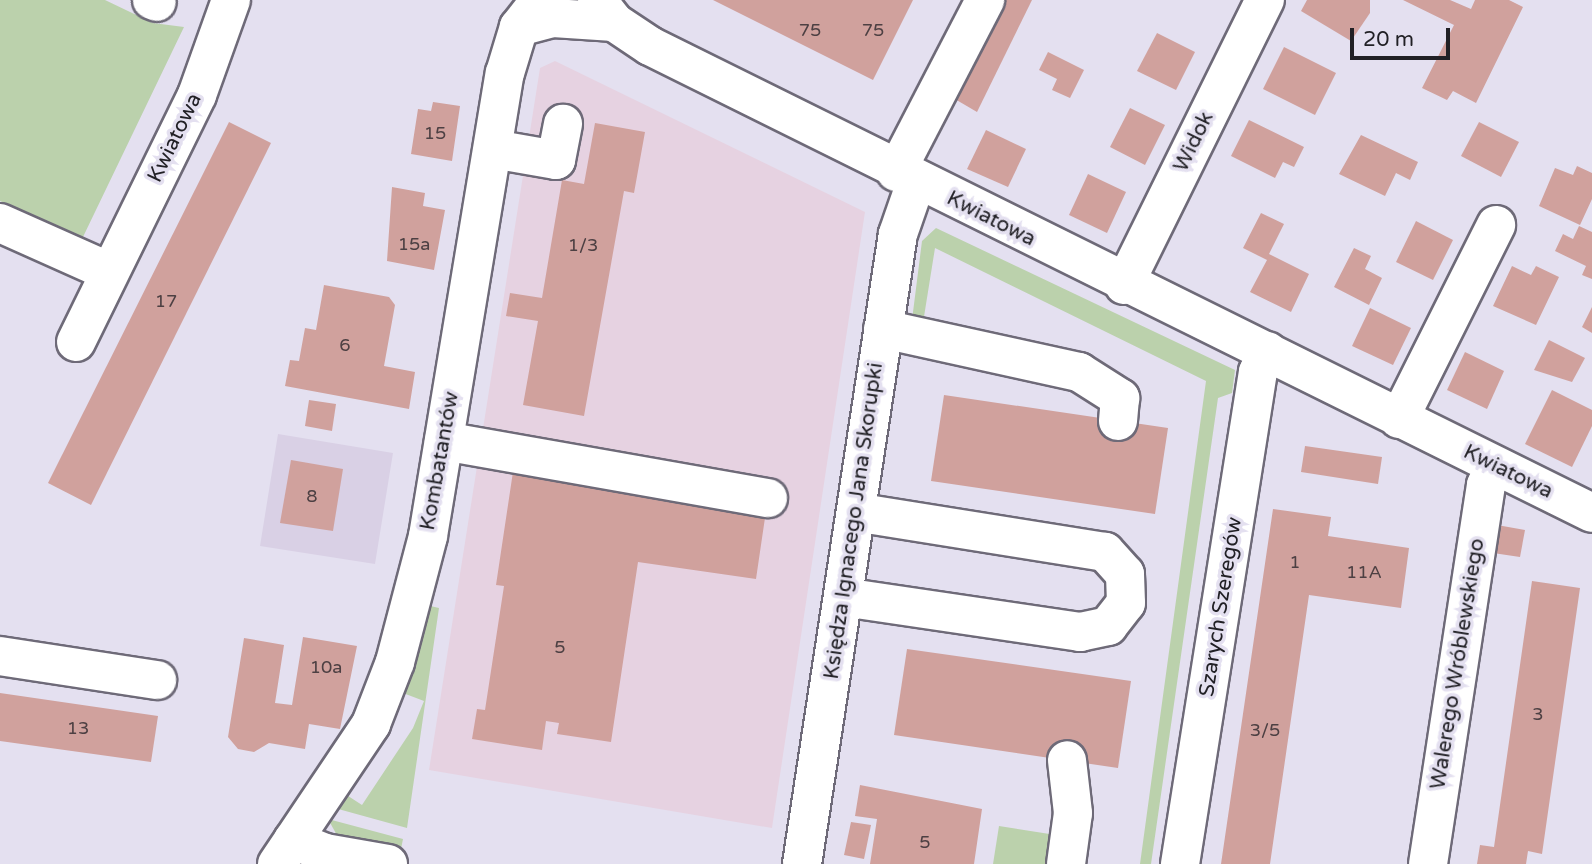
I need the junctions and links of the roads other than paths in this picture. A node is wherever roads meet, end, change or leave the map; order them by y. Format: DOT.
graph roads {
  1 [pos="231,0"];
  2 [pos="985,0"];
  3 [pos="1265,0"];
  4 [pos="605,11"];
  5 [pos="530,13"];
  6 [pos="563,124"];
  7 [pos="493,149"];
  8 [pos="906,177"];
  9 [pos="0,223"];
  10 [pos="1496,225"];
  11 [pos="110,272"];
  12 [pos="1124,285"];
  13 [pos="883,328"];
  14 [pos="76,342"];
  15 [pos="1268,351"];
  16 [pos="1399,419"];
  17 [pos="1118,421"];
  18 [pos="444,441"];
  19 [pos="1495,466"];
  20 [pos="768,498"];
  21 [pos="1588,500"];
  22 [pos="856,512"];
  23 [pos="843,597"];
  24 [pos="0,656"];
  25 [pos="157,680"];
  26 [pos="1067,760"];
  27 [pos="285,852"];
  28 [pos="388,864"];
  29 [pos="802,864"];
  30 [pos="1066,864"];
  31 [pos="1180,864"];
  32 [pos="1427,864"];
  1 -- 11 [label="street, Kwiatowa"];
  2 -- 8 [label="street, Księdza Ignacego Jana Skorupki"];
  3 -- 12 [label="street, Widok"];
  4 -- 5 [label="street, Kombatantów"];
  4 -- 8 [label="street, Kwiatowa"];
  5 -- 7 [label="street, Kombatantów"];
  6 -- 7 [label="street"];
  7 -- 18 [label="street, Kombatantów"];
  8 -- 12 [label="street, Kwiatowa"];
  8 -- 13 [label="street, Księdza Ignacego Jana Skorupki"];
  9 -- 11 [label="street"];
  10 -- 16 [label="street"];
  11 -- 14 [label="street, Kwiatowa"];
  12 -- 15 [label="street, Kwiatowa"];
  13 -- 17 [label="street"];
  13 -- 22 [label="street, Księdza Ignacego Jana Skorupki"];
  15 -- 16 [label="street, Kwiatowa"];
  15 -- 31 [label="street, Szarych Szeregów"];
  16 -- 19 [label="street, Kwiatowa"];
  18 -- 20 [label="street"];
  18 -- 27 [label="street, Kombatantów"];
  19 -- 21 [label="street, Kwiatowa"];
  19 -- 32 [label="street, Walerego Wróblewskiego"];
  22 -- 23 [label="street, Księdza Ignacego Jana Skorupki"];
  22 -- 23 [label="street"];
  23 -- 29 [label="street, Księdza Ignacego Jana Skorupki"];
  24 -- 25 [label="street"];
  26 -- 30 [label="street"];
  27 -- 28 [label="street"];
}
